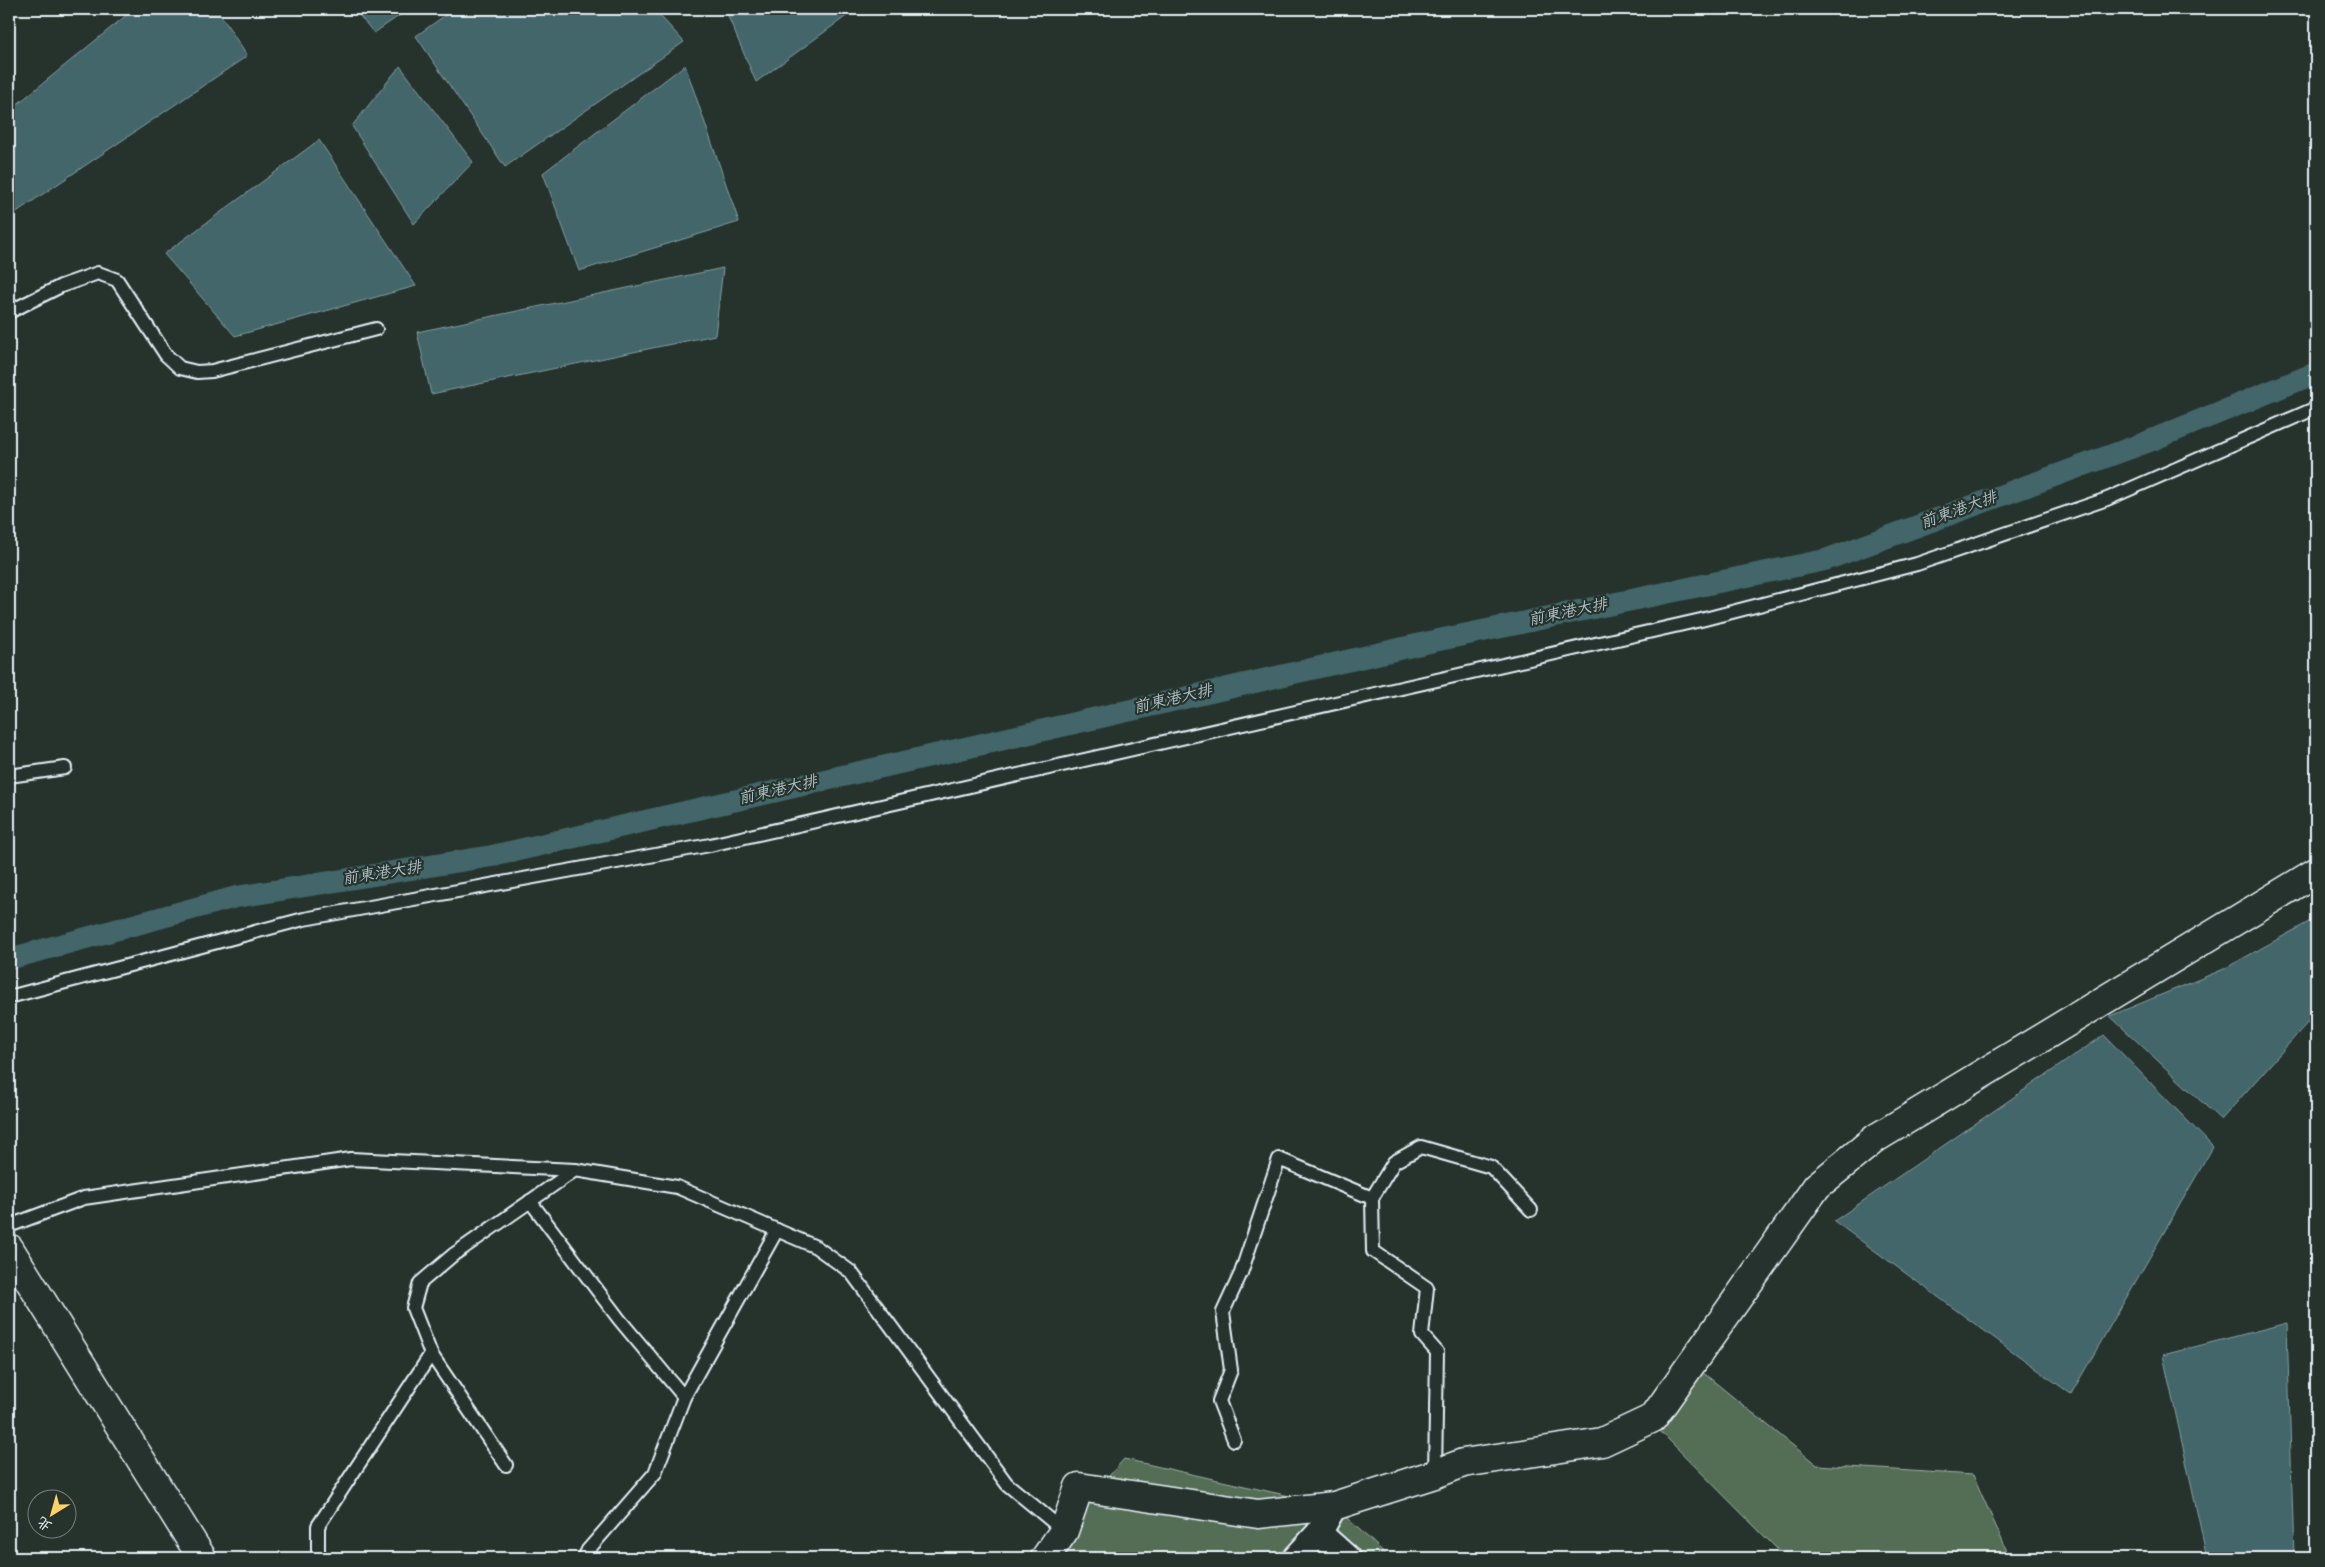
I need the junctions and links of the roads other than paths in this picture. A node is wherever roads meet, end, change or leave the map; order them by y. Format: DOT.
graph roads {
  1 [pos="9,312"];
  2 [pos="376,329"];
  3 [pos="2316,408"];
  4 [pos="65,768"];
  5 [pos="9,776"];
  6 [pos="2316,872"];
  7 [pos="9,997"];
  8 [pos="575,1170"];
  9 [pos="1372,1198"];
  10 [pos="530,1201"];
  11 [pos="1530,1210"];
  12 [pos="9,1226"];
  13 [pos="777,1230"];
  14 [pos="9,1248"];
  15 [pos="431,1354"];
  16 [pos="684,1397"];
  17 [pos="1234,1440"];
  18 [pos="506,1465"];
  19 [pos="1435,1474"];
  20 [pos="1334,1506"];
  21 [pos="1064,1532"];
  22 [pos="1319,1533"];
  23 [pos="202,1558"];
  24 [pos="318,1558"];
  25 [pos="584,1558"];
  26 [pos="1045,1558"];
  27 [pos="1296,1558"];
  28 [pos="1347,1558"];
  1 -- 2 [label="lane"];
  3 -- 7 [label="lane"];
  4 -- 5 [label="lane"];
  6 -- 19 [label="main road"];
  8 -- 10 [label="lane"];
  8 -- 12 [label="lane"];
  8 -- 13 [label="lane"];
  9 -- 11 [label="lane"];
  9 -- 17 [label="lane"];
  9 -- 19 [label="lane"];
  10 -- 15 [label="lane"];
  10 -- 16 [label="lane"];
  13 -- 16 [label="lane"];
  13 -- 21 [label="lane"];
  14 -- 23 [label="main road"];
  15 -- 18 [label="lane"];
  15 -- 24 [label="lane"];
  16 -- 25 [label="lane"];
  19 -- 20 [label="main road"];
  20 -- 21 [label="main road"];
  20 -- 22 [label="street"];
  21 -- 26 [label="main road"];
  22 -- 27 [label="street"];
  22 -- 28 [label="street"];
}
